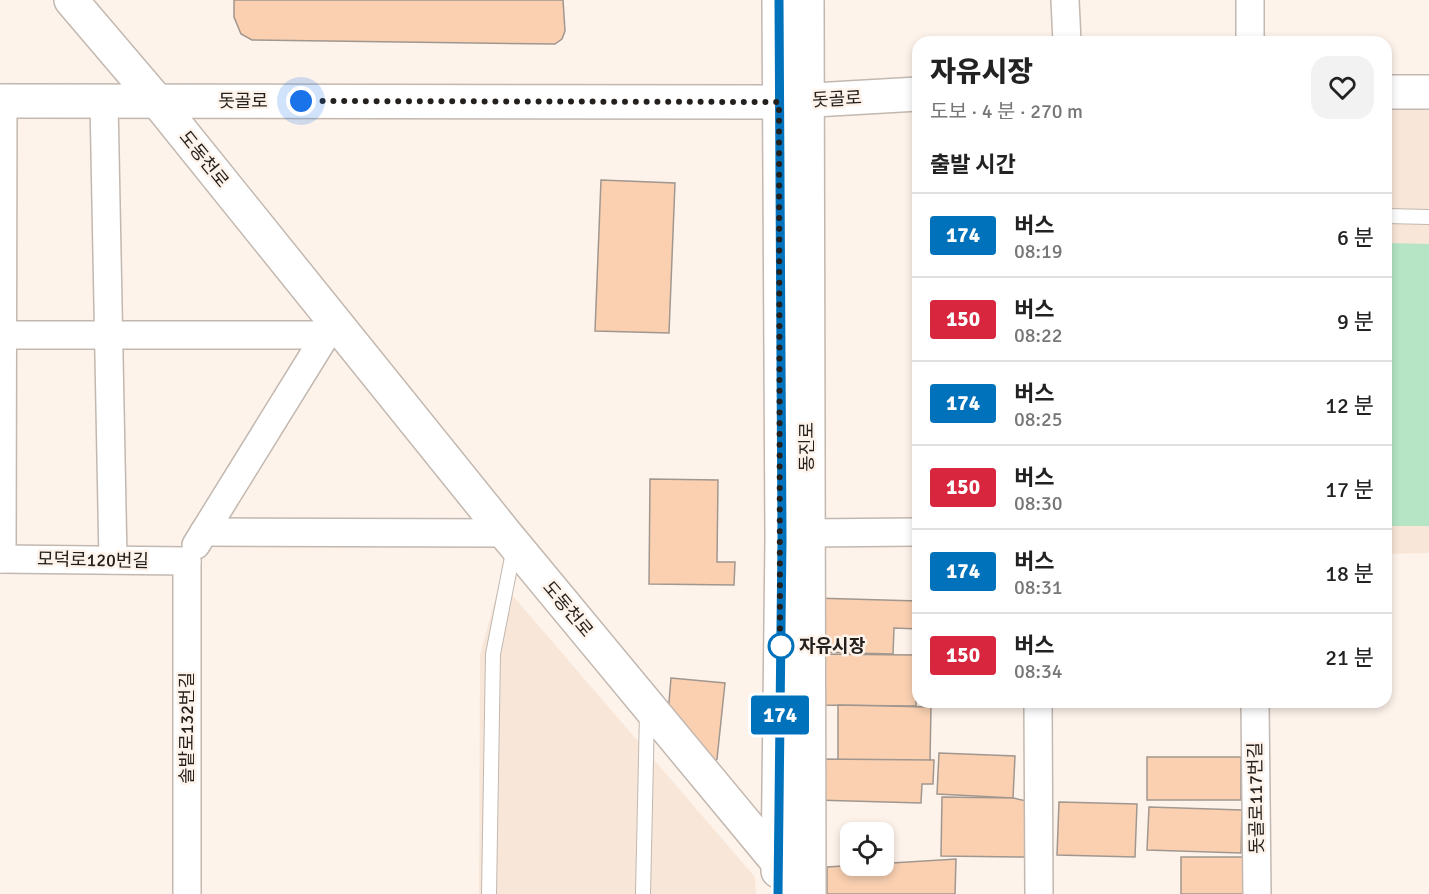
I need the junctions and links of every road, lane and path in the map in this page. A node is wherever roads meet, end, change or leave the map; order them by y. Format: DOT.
graph roads {
  1 [pos="71,0"];
  2 [pos="779,0"];
  3 [pos="807,0"];
  4 [pos="1065,0"];
  5 [pos="1250,0"];
  6 [pos="1067,36"];
  7 [pos="1250,36"];
  8 [pos="1392,92"];
  9 [pos="1429,92"];
  10 [pos="912,94"];
  11 [pos="2,101"];
  12 [pos="104,101"];
  13 [pos="157,101"];
  14 [pos="793,102"];
  15 [pos="1392,216"];
  16 [pos="1429,217"];
  17 [pos="330,328"];
  18 [pos="2,335"];
  19 [pos="111,335"];
  20 [pos="204,532"];
  21 [pos="912,532"];
  22 [pos="807,533"];
  23 [pos="509,539"];
  24 [pos="1,559"];
  25 [pos="113,560"];
  26 [pos="186,561"];
  27 [pos="647,703"];
  28 [pos="1038,708"];
  29 [pos="1255,708"];
  30 [pos="778,879"];
  31 [pos="187,894"];
  32 [pos="489,894"];
  33 [pos="643,894"];
  34 [pos="807,894"];
  35 [pos="1039,894"];
  36 [pos="1257,894"];
  1 -- 13 [label="street, 도동천로"];
  2 -- 14 [label="street, 동진로"];
  3 -- 14 [label="street, 동진로"];
  4 -- 6 [label="street"];
  5 -- 7 [label="street"];
  8 -- 9 [label="street"];
  10 -- 14 [label="street, 돗골로"];
  11 -- 12 [label="street, 돗골로"];
  11 -- 18 [label="street"];
  12 -- 13 [label="street, 돗골로"];
  12 -- 19 [label="street"];
  13 -- 14 [label="street, 돗골로"];
  13 -- 17 [label="street, 도동천로"];
  14 -- 22 [label="street, 동진로"];
  14 -- 30 [label="street, 동진로"];
  15 -- 16 [label="lane"];
  17 -- 19 [label="street"];
  17 -- 20 [label="street"];
  17 -- 23 [label="street, 도동천로"];
  18 -- 19 [label="street"];
  18 -- 24 [label="street"];
  19 -- 25 [label="street"];
  20 -- 23 [label="street"];
  20 -- 26 [label="street"];
  21 -- 22 [label="street"];
  22 -- 34 [label="street, 동진로"];
  23 -- 27 [label="street, 도동천로"];
  23 -- 32 [label="lane"];
  24 -- 25 [label="street, 모덕로120번길"];
  25 -- 26 [label="street, 모덕로120번길"];
  26 -- 31 [label="street, 솔밭로132번길"];
  27 -- 30 [label="street, 도동천로"];
  27 -- 33 [label="lane"];
  28 -- 35 [label="street"];
  29 -- 36 [label="street, 돗골로117번길"];
  30 -- 34 [label="street, 도동천로"];
}
